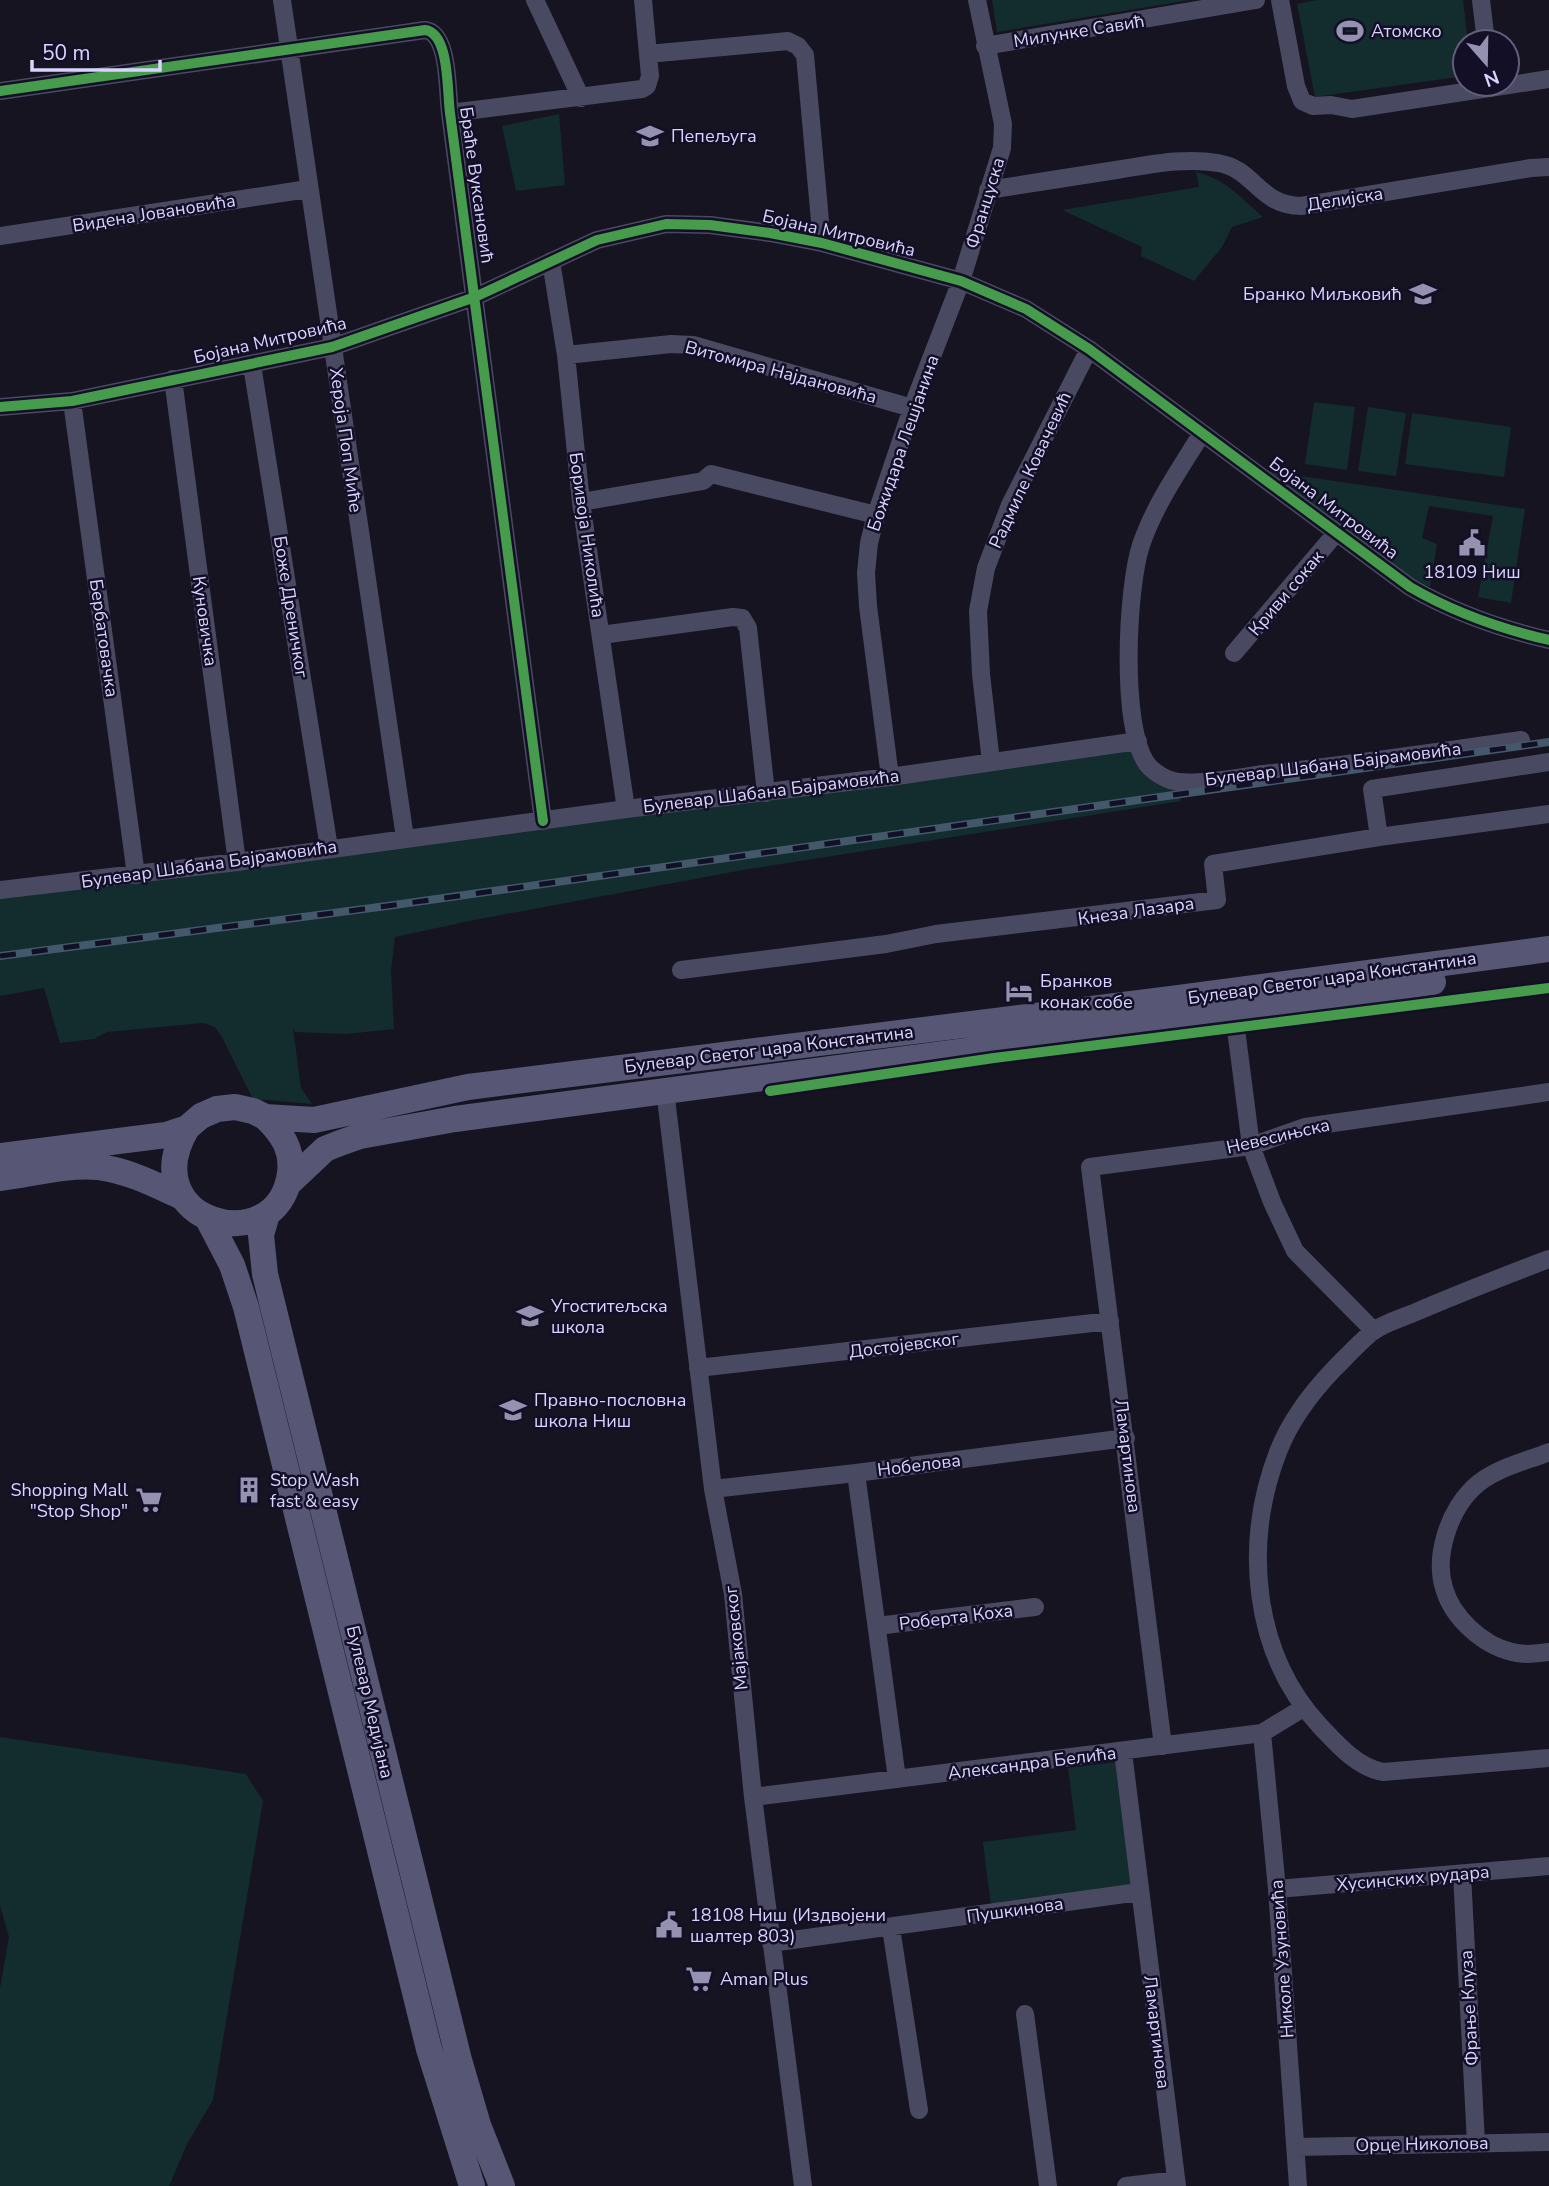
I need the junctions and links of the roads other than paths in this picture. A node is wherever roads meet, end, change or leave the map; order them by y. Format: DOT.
graph roads {
  1 [pos="282,0"];
  2 [pos="535,0"];
  3 [pos="643,0"];
  4 [pos="977,0"];
  5 [pos="1256,0"];
  6 [pos="1280,0"];
  7 [pos="1481,0"];
  8 [pos="1484,28"];
  9 [pos="985,46"];
  10 [pos="290,50"];
  11 [pos="648,54"];
  12 [pos="1549,79"];
  13 [pos="1521,82"];
  14 [pos="0,91"];
  15 [pos="1451,92"];
  16 [pos="581,98"];
  17 [pos="450,113"];
  18 [pos="1549,167"];
  19 [pos="308,189"];
  20 [pos="988,190"];
  21 [pos="0,236"];
  22 [pos="822,243"];
  23 [pos="551,261"];
  24 [pos="961,281"];
  25 [pos="475,298"];
  26 [pos="332,347"];
  27 [pos="1089,349"];
  28 [pos="566,355"];
  29 [pos="252,365"];
  30 [pos="173,379"];
  31 [pos="72,401"];
  32 [pos="0,407"];
  33 [pos="912,408"];
  34 [pos="1202,433"];
  35 [pos="581,502"];
  36 [pos="876,515"];
  37 [pos="1337,532"];
  38 [pos="601,635"];
  39 [pos="1549,640"];
  40 [pos="1234,653"];
  41 [pos="1521,740"];
  42 [pos="1138,741"];
  43 [pos="991,762"];
  44 [pos="1549,762"];
  45 [pos="890,777"];
  46 [pos="766,793"];
  47 [pos="626,809"];
  48 [pos="1549,814"];
  49 [pos="544,821"];
  50 [pos="1379,837"];
  51 [pos="405,838"];
  52 [pos="329,848"];
  53 [pos="237,862"];
  54 [pos="136,875"];
  55 [pos="0,885"];
  56 [pos="1549,949"];
  57 [pos="1549,965"];
  58 [pos="681,970"];
  59 [pos="1236,1029"];
  60 [pos="665,1090"];
  61 [pos="1549,1092"];
  62 [pos="265,1117"];
  63 [pos="187,1128"];
  64 [pos="1251,1146"];
  65 [pos="0,1156"];
  66 [pos="1090,1167"];
  67 [pos="0,1178"];
  68 [pos="289,1183"];
  69 [pos="183,1197"];
  70 [pos="267,1214"];
  71 [pos="208,1219"];
  72 [pos="1549,1259"];
  73 [pos="1110,1321"];
  74 [pos="1374,1331"];
  75 [pos="698,1368"];
  76 [pos="1126,1438"];
  77 [pos="1549,1452"];
  78 [pos="856,1473"];
  79 [pos="713,1489"];
  80 [pos="1035,1607"];
  81 [pos="877,1626"];
  82 [pos="1549,1652"];
  83 [pos="1303,1708"];
  84 [pos="1262,1733"];
  85 [pos="1163,1746"];
  86 [pos="1123,1752"];
  87 [pos="1549,1758"];
  88 [pos="897,1779"];
  89 [pos="753,1797"];
  90 [pos="1549,1866"];
  91 [pos="1462,1874"];
  92 [pos="1277,1889"];
  93 [pos="1139,1892"];
  94 [pos="891,1928"];
  95 [pos="771,1943"];
  96 [pos="1026,2014"];
  97 [pos="919,2110"];
  98 [pos="1549,2142"];
  99 [pos="1476,2143"];
  100 [pos="1296,2147"];
  101 [pos="1177,2183"];
  102 [pos="472,2186"];
  103 [pos="502,2186"];
  104 [pos="803,2186"];
  105 [pos="1048,2186"];
  106 [pos="1126,2186"];
  107 [pos="1298,2186"];
  1 -- 10 [label="street, Хероја Поп Миће"];
  2 -- 16 [label="street"];
  3 -- 11 [label="street"];
  4 -- 9 [label="street, Француска"];
  5 -- 9 [label="street, Милунке Савић"];
  6 -- 15 [label="street"];
  7 -- 8 [label="street"];
  9 -- 20 [label="street, Француска"];
  10 -- 14 [label="street, Браће Вуксановић"];
  10 -- 17 [label="street, Браће Вуксановић"];
  10 -- 19 [label="street, Хероја Поп Миће"];
  11 -- 16 [label="street"];
  11 -- 22 [label="street"];
  12 -- 13 [label="street"];
  16 -- 17 [label="street"];
  17 -- 25 [label="street, Браће Вуксановић"];
  18 -- 20 [label="street, Делијска"];
  19 -- 21 [label="street, Видена Јовановића"];
  19 -- 26 [label="street, Хероја Поп Миће"];
  20 -- 24 [label="street, Француска"];
  22 -- 23 [label="street, Бојана Митровића"];
  22 -- 24 [label="street, Бојана Митровића"];
  23 -- 25 [label="street, Бојана Митровића"];
  23 -- 28 [label="street, Боривоја Николића"];
  24 -- 27 [label="street, Бојана Митровића"];
  24 -- 33 [label="street, Божидара Лешјанина"];
  25 -- 26 [label="street, Бојана Митровића"];
  25 -- 49 [label="street, Браће Вуксановић"];
  26 -- 29 [label="street, Бојана Митровића"];
  26 -- 51 [label="street, Хероја Поп Миће"];
  27 -- 34 [label="street, Бојана Митровића"];
  27 -- 43 [label="street, Радмиле Ковачевић"];
  28 -- 33 [label="street, Витомира Најдановића"];
  28 -- 35 [label="street, Боривоја Николића"];
  29 -- 30 [label="street, Бојана Митровића"];
  29 -- 52 [label="street, Боже Дреничког"];
  30 -- 31 [label="street, Бојана Митровића"];
  30 -- 53 [label="street, Куновичка"];
  31 -- 32 [label="street, Бојана Митровића"];
  31 -- 54 [label="street, Бербатовачка"];
  33 -- 36 [label="street, Божидара Лешјанина"];
  34 -- 37 [label="street, Бојана Митровића"];
  34 -- 42 [label="street"];
  35 -- 36 [label="street"];
  35 -- 38 [label="street, Боривоја Николића"];
  36 -- 45 [label="street, Божидара Лешјанина"];
  37 -- 39 [label="street, Бојана Митровића"];
  37 -- 40 [label="street, Криви сокак"];
  38 -- 46 [label="street"];
  38 -- 47 [label="street, Боривоја Николића"];
  41 -- 42 [label="street, Булевар Шабана Бајрамовића"];
  42 -- 43 [label="street, Булевар Шабана Бајрамовића"];
  43 -- 45 [label="street, Булевар Шабана Бајрамовића"];
  44 -- 50 [label="street"];
  45 -- 46 [label="street, Булевар Шабана Бајрамовића"];
  46 -- 47 [label="street, Булевар Шабана Бајрамовића"];
  47 -- 49 [label="street, Булевар Шабана Бајрамовића"];
  48 -- 50 [label="street, Кнеза Лазара"];
  49 -- 51 [label="street, Булевар Шабана Бајрамовића"];
  50 -- 58 [label="street, Кнеза Лазара"];
  51 -- 52 [label="street, Булевар Шабана Бајрамовића"];
  52 -- 53 [label="street, Булевар Шабана Бајрамовића"];
  53 -- 54 [label="street, Булевар Шабана Бајрамовића"];
  54 -- 55 [label="street, Булевар Шабана Бајрамовића"];
  56 -- 62 [label="main road, Булевар Светог цара Константина"];
  57 -- 60 [label="main road, Булевар Светог цара Константина"];
  59 -- 64 [label="street"];
  60 -- 68 [label="main road, Булевар Светог цара Константина"];
  60 -- 75 [label="street, Мајаковског"];
  61 -- 64 [label="street, Невесињска"];
  62 -- 63 [label="main road, Булевар Светог цара Константина"];
  62 -- 68 [label="main road"];
  63 -- 65 [label="main road, Булевар Светог цара Константина"];
  63 -- 69 [label="main road"];
  64 -- 66 [label="street, Невесињска"];
  64 -- 74 [label="street"];
  66 -- 73 [label="street, Ламартинова"];
  67 -- 69 [label="main road"];
  68 -- 70 [label="main road"];
  69 -- 71 [label="main road"];
  70 -- 71 [label="main road"];
  70 -- 103 [label="main road, Булевар Медијана"];
  71 -- 102 [label="main road, Булевар Медијана"];
  72 -- 74 [label="street"];
  73 -- 75 [label="street, Достојевског"];
  73 -- 76 [label="street, Ламартинова"];
  74 -- 83 [label="street"];
  75 -- 79 [label="street, Мајаковског"];
  76 -- 78 [label="street, Нобелова"];
  76 -- 85 [label="street, Ламартинова"];
  77 -- 82 [label="street"];
  78 -- 79 [label="street, Нобелова"];
  78 -- 81 [label="street, Роберта Коха"];
  79 -- 89 [label="street, Мајаковског"];
  80 -- 81 [label="street, Роберта Коха"];
  81 -- 88 [label="street, Роберта Коха"];
  83 -- 84 [label="street, Александра Белића"];
  83 -- 87 [label="street"];
  84 -- 85 [label="street, Александра Белића"];
  84 -- 92 [label="street, Николе Узуновића"];
  85 -- 86 [label="street, Александра Белића"];
  86 -- 88 [label="street, Александра Белића"];
  86 -- 93 [label="street, Ламартинова"];
  88 -- 89 [label="street, Александра Белића"];
  89 -- 95 [label="street, Мајаковског"];
  90 -- 91 [label="street, Хусинских рудара"];
  91 -- 92 [label="street, Хусинских рудара"];
  91 -- 99 [label="street, Фрање Клуза"];
  92 -- 100 [label="street, Николе Узуновића"];
  93 -- 94 [label="street, Пушкинова"];
  93 -- 101 [label="street, Ламартинова"];
  94 -- 95 [label="street, Пушкинова"];
  94 -- 97 [label="street"];
  95 -- 104 [label="street, Мајаковског"];
  96 -- 105 [label="street"];
  98 -- 99 [label="street, Орце Николова"];
  99 -- 100 [label="street, Орце Николова"];
  100 -- 107 [label="street, Николе Узуновића"];
  101 -- 106 [label="street"];
}
